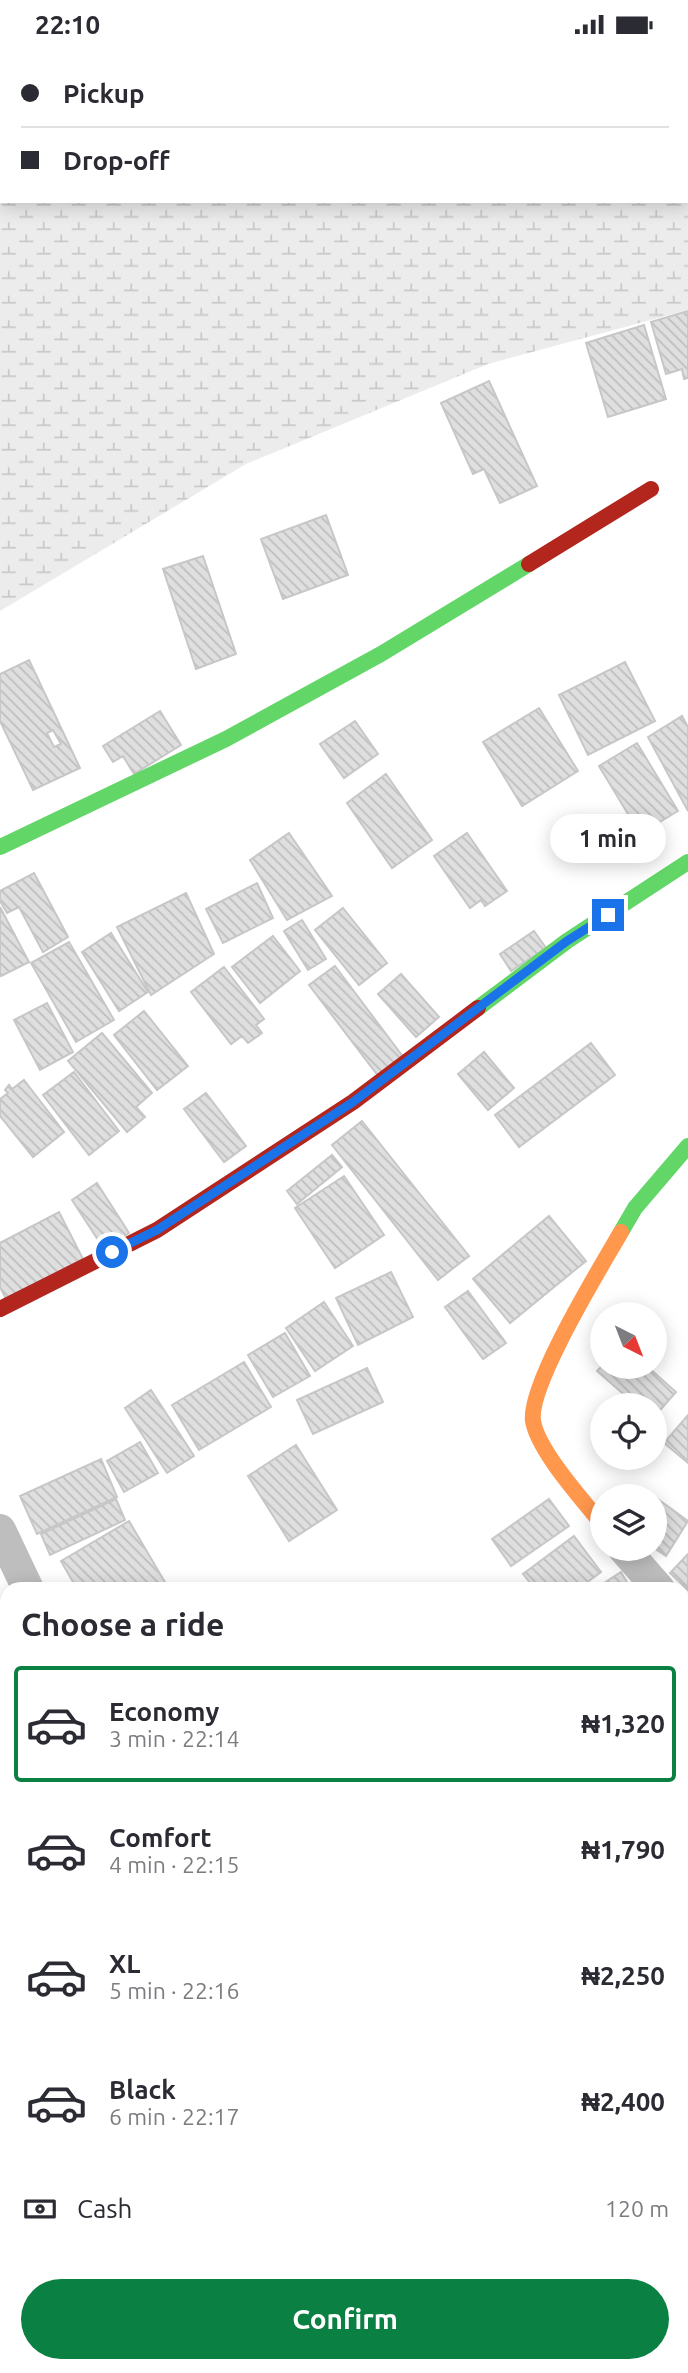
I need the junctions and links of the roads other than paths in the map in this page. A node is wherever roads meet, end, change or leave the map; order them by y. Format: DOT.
graph roads {
  1 [pos="651,489"];
  2 [pos="0,847"];
  3 [pos="688,862"];
  4 [pos="688,1146"];
  5 [pos="0,1309"];
  6 [pos="590,1509"];
  7 [pos="1,1534"];
  8 [pos="634,1561"];
  9 [pos="25,1582"];
  10 [pos="653,1582"];
  1 -- 2 [label="street"];
  3 -- 5 [label="street"];
  4 -- 6 [label="street"];
  7 -- 9 [label="street"];
  8 -- 10 [label="street"];
}
